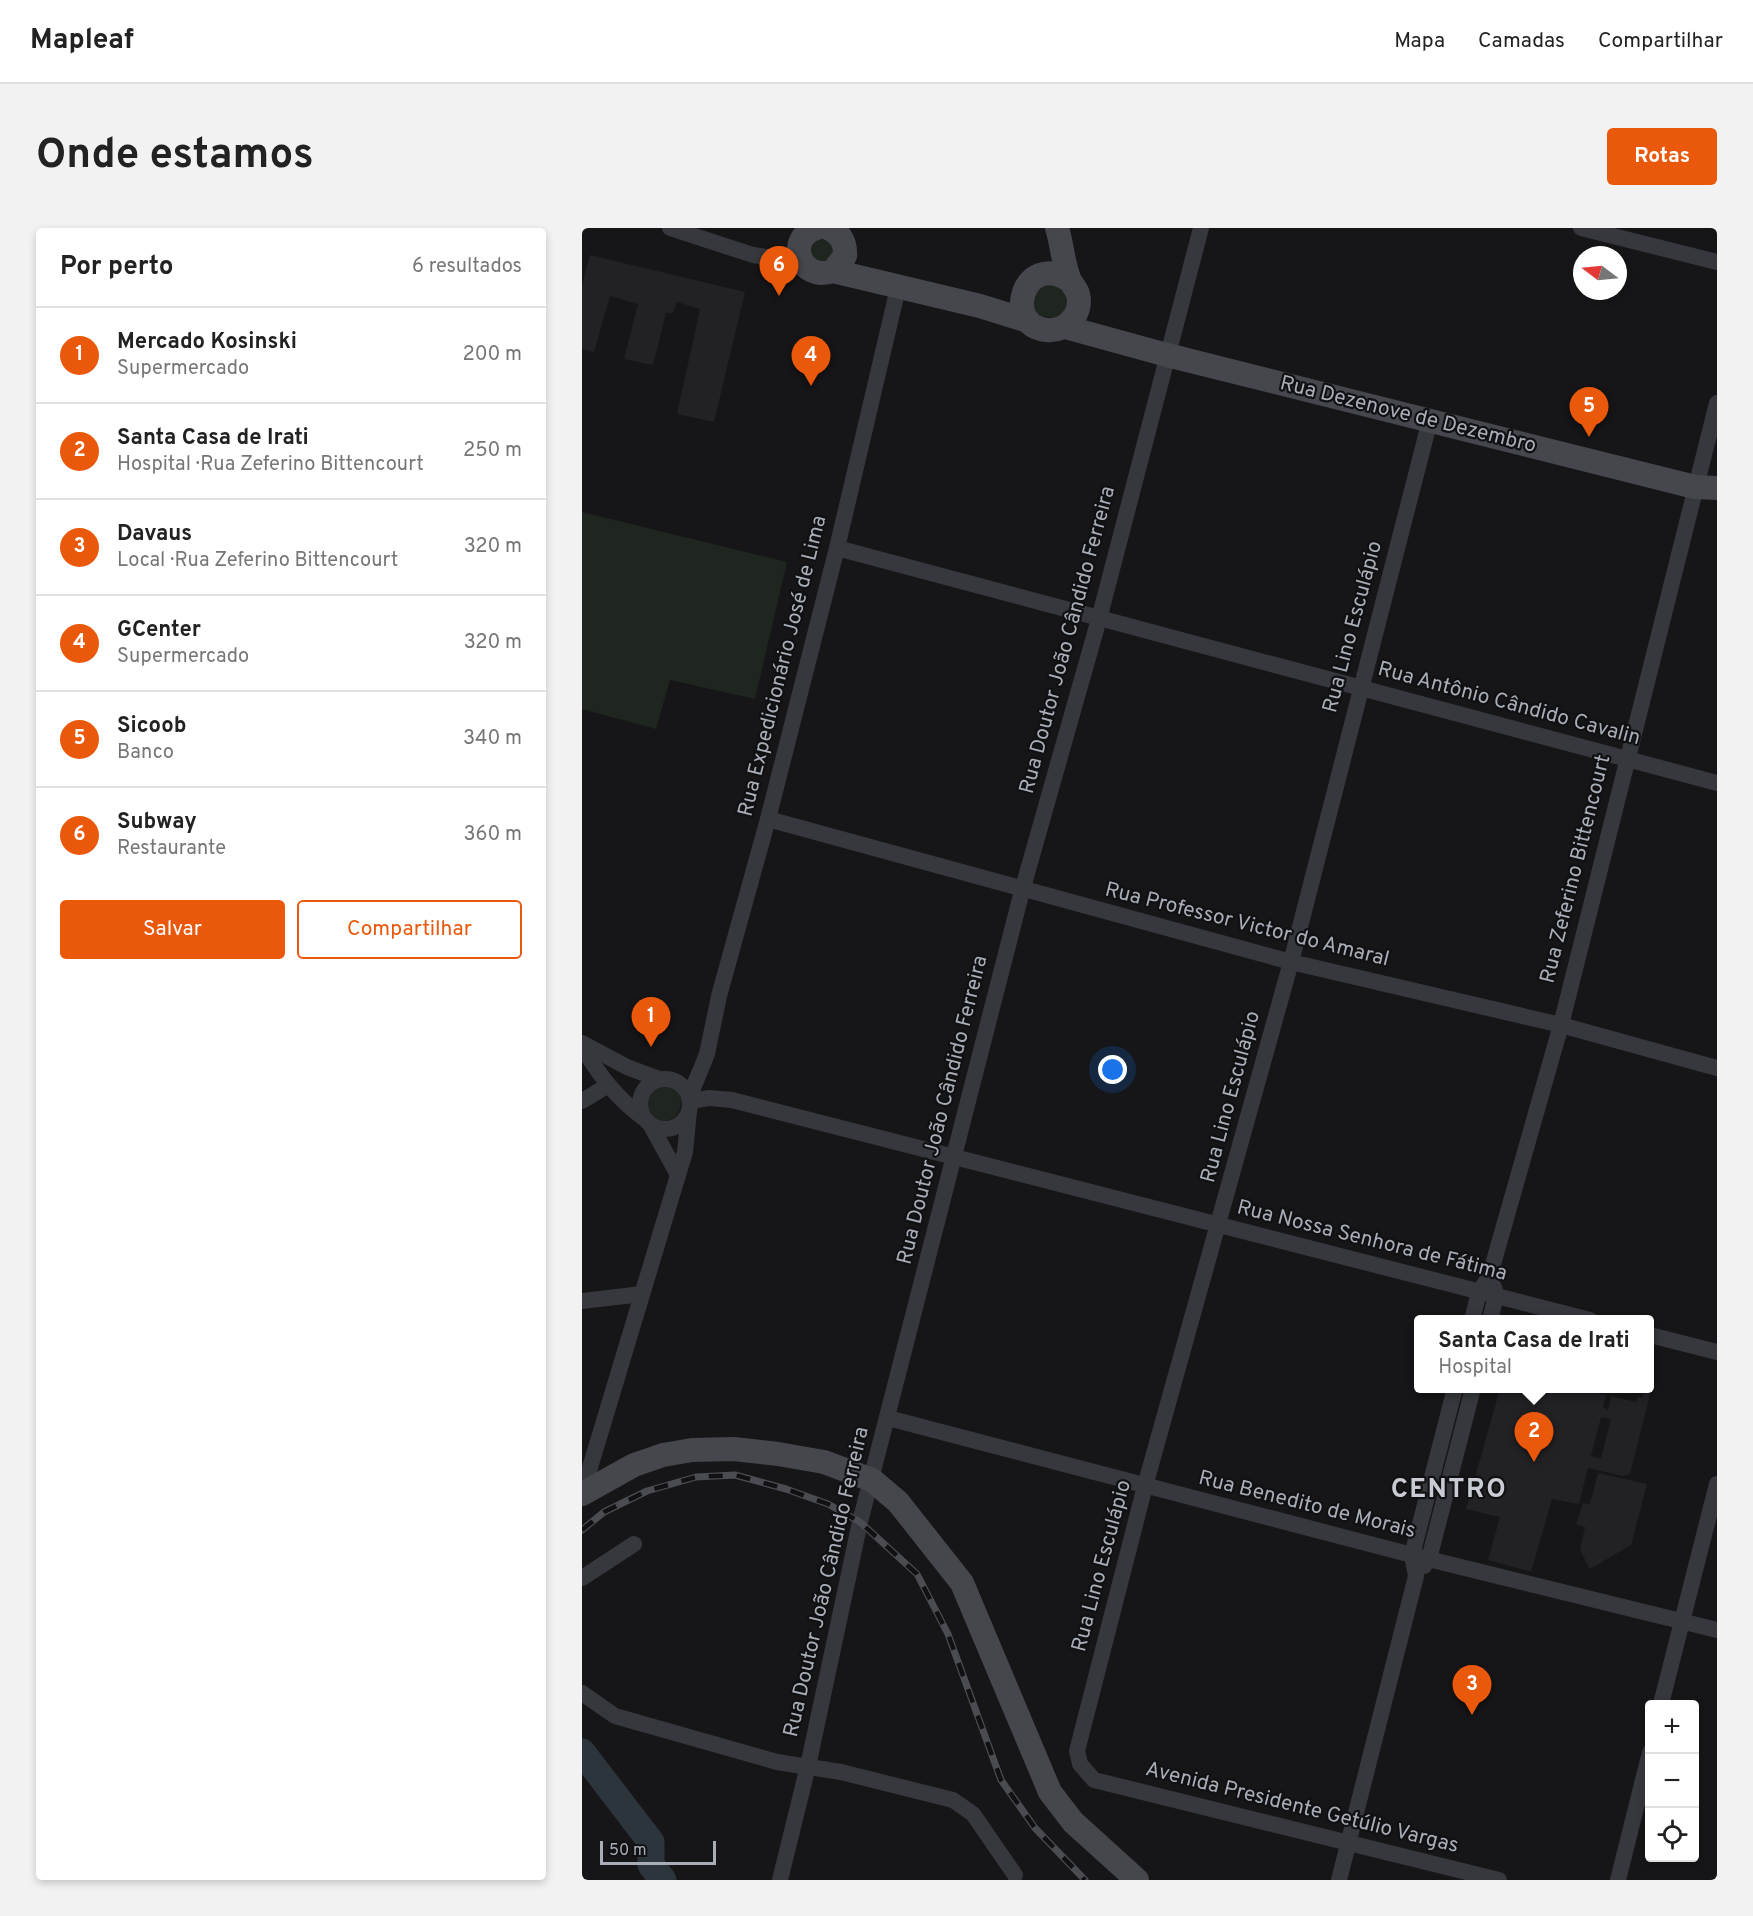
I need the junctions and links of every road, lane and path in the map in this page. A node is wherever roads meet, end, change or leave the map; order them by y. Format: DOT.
graph roads {
  1 [pos="670,228"];
  2 [pos="817,228"];
  3 [pos="828,228"];
  4 [pos="1201,228"];
  5 [pos="1581,228"];
  6 [pos="1058,229"];
  7 [pos="846,250"];
  8 [pos="801,262"];
  9 [pos="1717,262"];
  10 [pos="833,271"];
  11 [pos="1045,274"];
  12 [pos="862,280"];
  13 [pos="1069,280"];
  14 [pos="898,288"];
  15 [pos="1022,297"];
  16 [pos="980,306"];
  17 [pos="1072,317"];
  18 [pos="1029,321"];
  19 [pos="1167,355"];
  20 [pos="1717,403"];
  21 [pos="1430,420"];
  22 [pos="1706,487"];
  23 [pos="837,549"];
  24 [pos="1099,619"];
  25 [pos="1361,687"];
  26 [pos="1627,759"];
  27 [pos="1717,783"];
  28 [pos="768,819"];
  29 [pos="1022,891"];
  30 [pos="1291,962"];
  31 [pos="1561,1025"];
  32 [pos="582,1045"];
  33 [pos="707,1054"];
  34 [pos="1717,1068"];
  35 [pos="667,1080"];
  36 [pos="607,1086"];
  37 [pos="582,1101"];
  38 [pos="689,1103"];
  39 [pos="647,1122"];
  40 [pos="954,1158"];
  41 [pos="678,1175"];
  42 [pos="1219,1225"];
  43 [pos="1490,1275"];
  44 [pos="1479,1292"];
  45 [pos="642,1293"];
  46 [pos="1496,1296"];
  47 [pos="582,1301"];
  48 [pos="1473,1315"];
  49 [pos="1491,1315"];
  50 [pos="1570,1315"];
  51 [pos="1654,1336"];
  52 [pos="1717,1352"];
  53 [pos="1454,1393"];
  54 [pos="1472,1393"];
  55 [pos="888,1418"];
  56 [pos="872,1480"];
  57 [pos="1717,1484"];
  58 [pos="1145,1486"];
  59 [pos="582,1494"];
  60 [pos="634,1544"];
  61 [pos="1412,1555"];
  62 [pos="1429,1559"];
  63 [pos="1416,1576"];
  64 [pos="582,1578"];
  65 [pos="1681,1621"];
  66 [pos="1717,1630"];
  67 [pos="582,1693"];
  68 [pos="1662,1700"];
  69 [pos="1650,1754"];
  70 [pos="808,1766"];
  71 [pos="1094,1780"];
  72 [pos="1350,1841"];
  73 [pos="1015,1875"];
  74 [pos="780,1880"];
  75 [pos="1137,1880"];
  76 [pos="1339,1880"];
  77 [pos="1500,1880"];
  78 [pos="1618,1880"];
  1 -- 8 [label="street"];
  2 -- 8 [label="main road"];
  3 -- 7 [label="main road"];
  4 -- 19 [label="street, Rua Doutor João Cândido Ferreira"];
  5 -- 9 [label="street"];
  6 -- 11 [label="main road"];
  6 -- 13 [label="main road"];
  7 -- 10 [label="main road"];
  7 -- 12 [label="main road"];
  8 -- 10 [label="main road"];
  10 -- 12 [label="main road"];
  11 -- 13 [label="main road"];
  11 -- 15 [label="main road"];
  12 -- 14 [label="main road"];
  13 -- 17 [label="main road"];
  14 -- 16 [label="main road"];
  14 -- 23 [label="street, Rua Expedicionário José de Lima"];
  15 -- 16 [label="main road"];
  15 -- 18 [label="main road"];
  16 -- 18 [label="main road"];
  17 -- 18 [label="main road"];
  17 -- 19 [label="main road, Rua Dezenove de Dezembro"];
  19 -- 21 [label="main road, Rua Dezenove de Dezembro"];
  19 -- 24 [label="street, Rua Doutor João Cândido Ferreira"];
  20 -- 22 [label="street, Rua Zeferino Bittencourt"];
  21 -- 22 [label="main road, Rua Dezenove de Dezembro"];
  21 -- 25 [label="street, Rua Lino Esculápio"];
  22 -- 26 [label="street, Rua Zeferino Bittencourt"];
  23 -- 24 [label="street, Rua Antônio Cândido Cavalin"];
  23 -- 28 [label="street, Rua Expedicionário José de Lima"];
  24 -- 25 [label="street, Rua Antônio Cândido Cavalin"];
  24 -- 29 [label="street, Rua Doutor João Cândido Ferreira"];
  25 -- 26 [label="street, Rua Antônio Cândido Cavalin"];
  25 -- 30 [label="street, Rua Lino Esculápio"];
  26 -- 27 [label="street, Rua Antônio Cândido Cavalin"];
  26 -- 31 [label="street, Rua Zeferino Bittencourt"];
  28 -- 29 [label="street, Rua Professor Victor do Amaral"];
  28 -- 33 [label="street, Rua Expedicionário José de Lima"];
  29 -- 30 [label="street, Rua Professor Victor do Amaral"];
  29 -- 40 [label="street, Rua Doutor João Cândido Ferreira"];
  30 -- 31 [label="street, Rua Professor Victor do Amaral"];
  30 -- 42 [label="street, Rua Lino Esculápio"];
  31 -- 34 [label="street, Rua Professor Victor do Amaral"];
  31 -- 43 [label="street, Rua Zeferino Bittencourt"];
  32 -- 35 [label="street"];
  32 -- 36 [label="street"];
  33 -- 35 [label="street"];
  33 -- 38 [label="street, Rua Expedicionário José de Lima"];
  35 -- 38 [label="street"];
  35 -- 39 [label="street"];
  36 -- 37 [label="street"];
  36 -- 39 [label="street"];
  38 -- 39 [label="street"];
  38 -- 40 [label="street, Rua Nossa Senhora de Fátima"];
  38 -- 41 [label="street, Rua Expedicionário José de Lima"];
  39 -- 41 [label="street"];
  40 -- 42 [label="street, Rua Nossa Senhora de Fátima"];
  40 -- 55 [label="street, Rua Doutor João Cândido Ferreira"];
  41 -- 45 [label="street, Rua Expedicionário José de Lima"];
  42 -- 44 [label="street, Rua Nossa Senhora de Fátima"];
  42 -- 58 [label="street, Rua Lino Esculápio"];
  43 -- 44 [label="street, Rua Zeferino Bittencourt"];
  43 -- 46 [label="street"];
  44 -- 46 [label="street, Rua Nossa Senhora de Fátima"];
  44 -- 48 [label="street, Rua Zeferino Bittencourt"];
  45 -- 47 [label="street"];
  45 -- 59 [label="street, Rua Expedicionário José de Lima"];
  46 -- 49 [label="street"];
  46 -- 50 [label="street, Rua Nossa Senhora de Fátima"];
  51 -- 52 [label="street"];
  53 -- 61 [label="street"];
  54 -- 62 [label="street"];
  55 -- 56 [label="street, Rua Doutor João Cândido Ferreira"];
  55 -- 58 [label="street, Rua Benedito de Morais"];
  56 -- 59 [label="main road"];
  56 -- 70 [label="street, Rua Doutor João Cândido Ferreira"];
  56 -- 75 [label="main road"];
  57 -- 65 [label="street"];
  58 -- 61 [label="street, Rua Benedito de Morais"];
  58 -- 71 [label="street, Rua Lino Esculápio"];
  60 -- 64 [label="street"];
  61 -- 62 [label="street, Rua Benedito de Morais"];
  61 -- 63 [label="street"];
  62 -- 63 [label="street"];
  62 -- 65 [label="street, Rua Benedito de Morais"];
  63 -- 72 [label="street"];
  65 -- 66 [label="street, Rua Benedito de Morais"];
  65 -- 68 [label="street"];
  67 -- 70 [label="street"];
  69 -- 78 [label="street"];
  70 -- 73 [label="street"];
  70 -- 74 [label="street, Rua Doutor João Cândido Ferreira"];
  71 -- 72 [label="street, Avenida Presidente Getúlio Vargas"];
  72 -- 76 [label="street"];
  72 -- 77 [label="street, Avenida Presidente Getúlio Vargas"];
}
